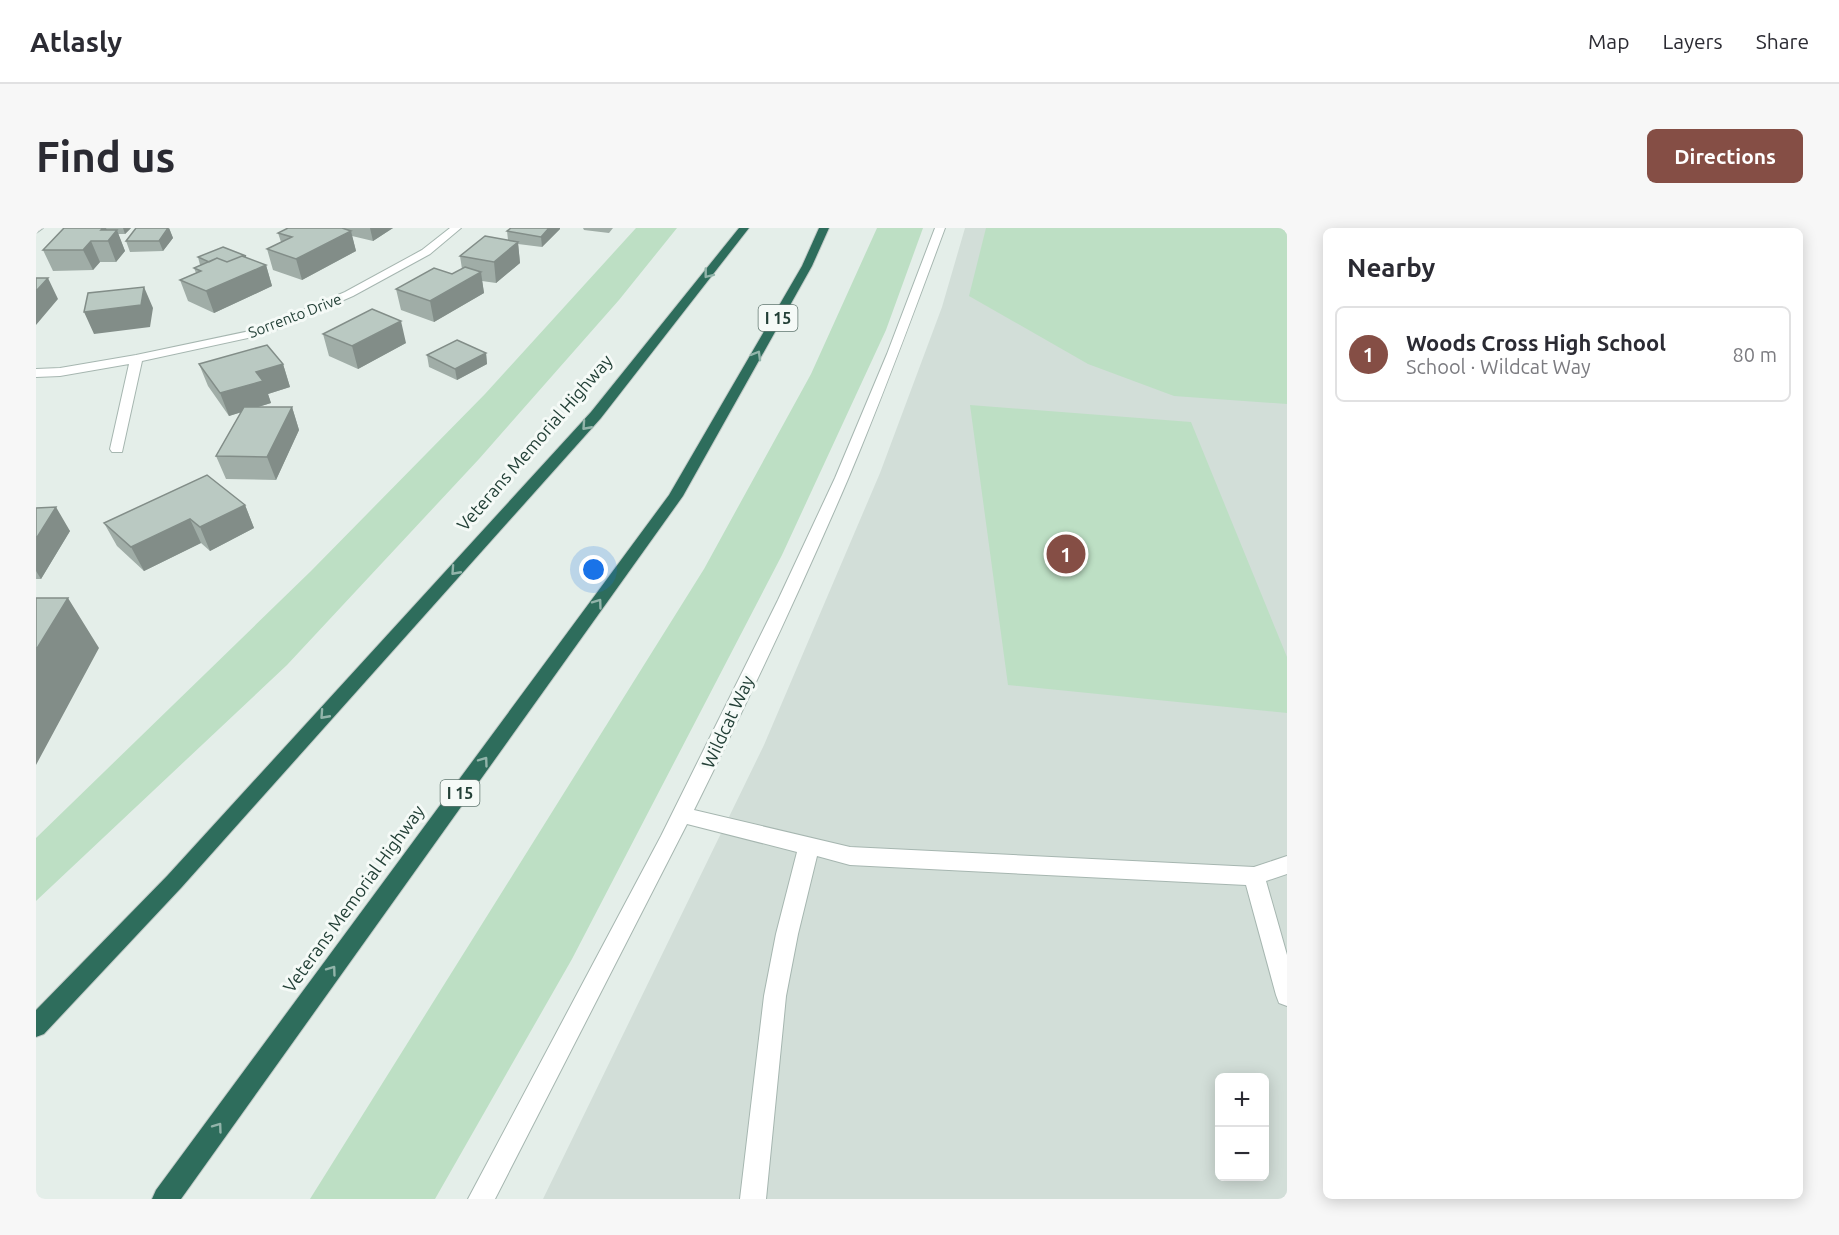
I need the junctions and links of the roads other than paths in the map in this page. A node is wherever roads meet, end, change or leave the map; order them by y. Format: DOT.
graph roads {
  1 [pos="456,228"];
  2 [pos="744,228"];
  3 [pos="824,228"];
  4 [pos="940,228"];
  5 [pos="136,360"];
  6 [pos="36,373"];
  7 [pos="117,449"];
  8 [pos="683,815"];
  9 [pos="809,846"];
  10 [pos="1287,865"];
  11 [pos="1254,876"];
  12 [pos="174,882"];
  13 [pos="1287,995"];
  14 [pos="36,1009"];
  15 [pos="36,1026"];
  16 [pos="166,1199"];
  17 [pos="481,1199"];
  18 [pos="753,1199"];
  1 -- 5 [label="street, Sorrento Drive"];
  2 -- 12 [label="highway, Veterans Memorial Highway, one-way"];
  16 -- 3 [label="highway, Veterans Memorial Highway / I 15, one-way"];
  4 -- 8 [label="street, Wildcat Way"];
  5 -- 6 [label="street, Sorrento Drive"];
  5 -- 7 [label="street"];
  8 -- 9 [label="street"];
  8 -- 17 [label="street, Wildcat Way"];
  9 -- 11 [label="street"];
  9 -- 18 [label="street"];
  10 -- 11 [label="street"];
  11 -- 13 [label="street"];
  12 -- 14 [label="highway"];
  12 -- 15 [label="highway, Veterans Memorial Highway"];
}
